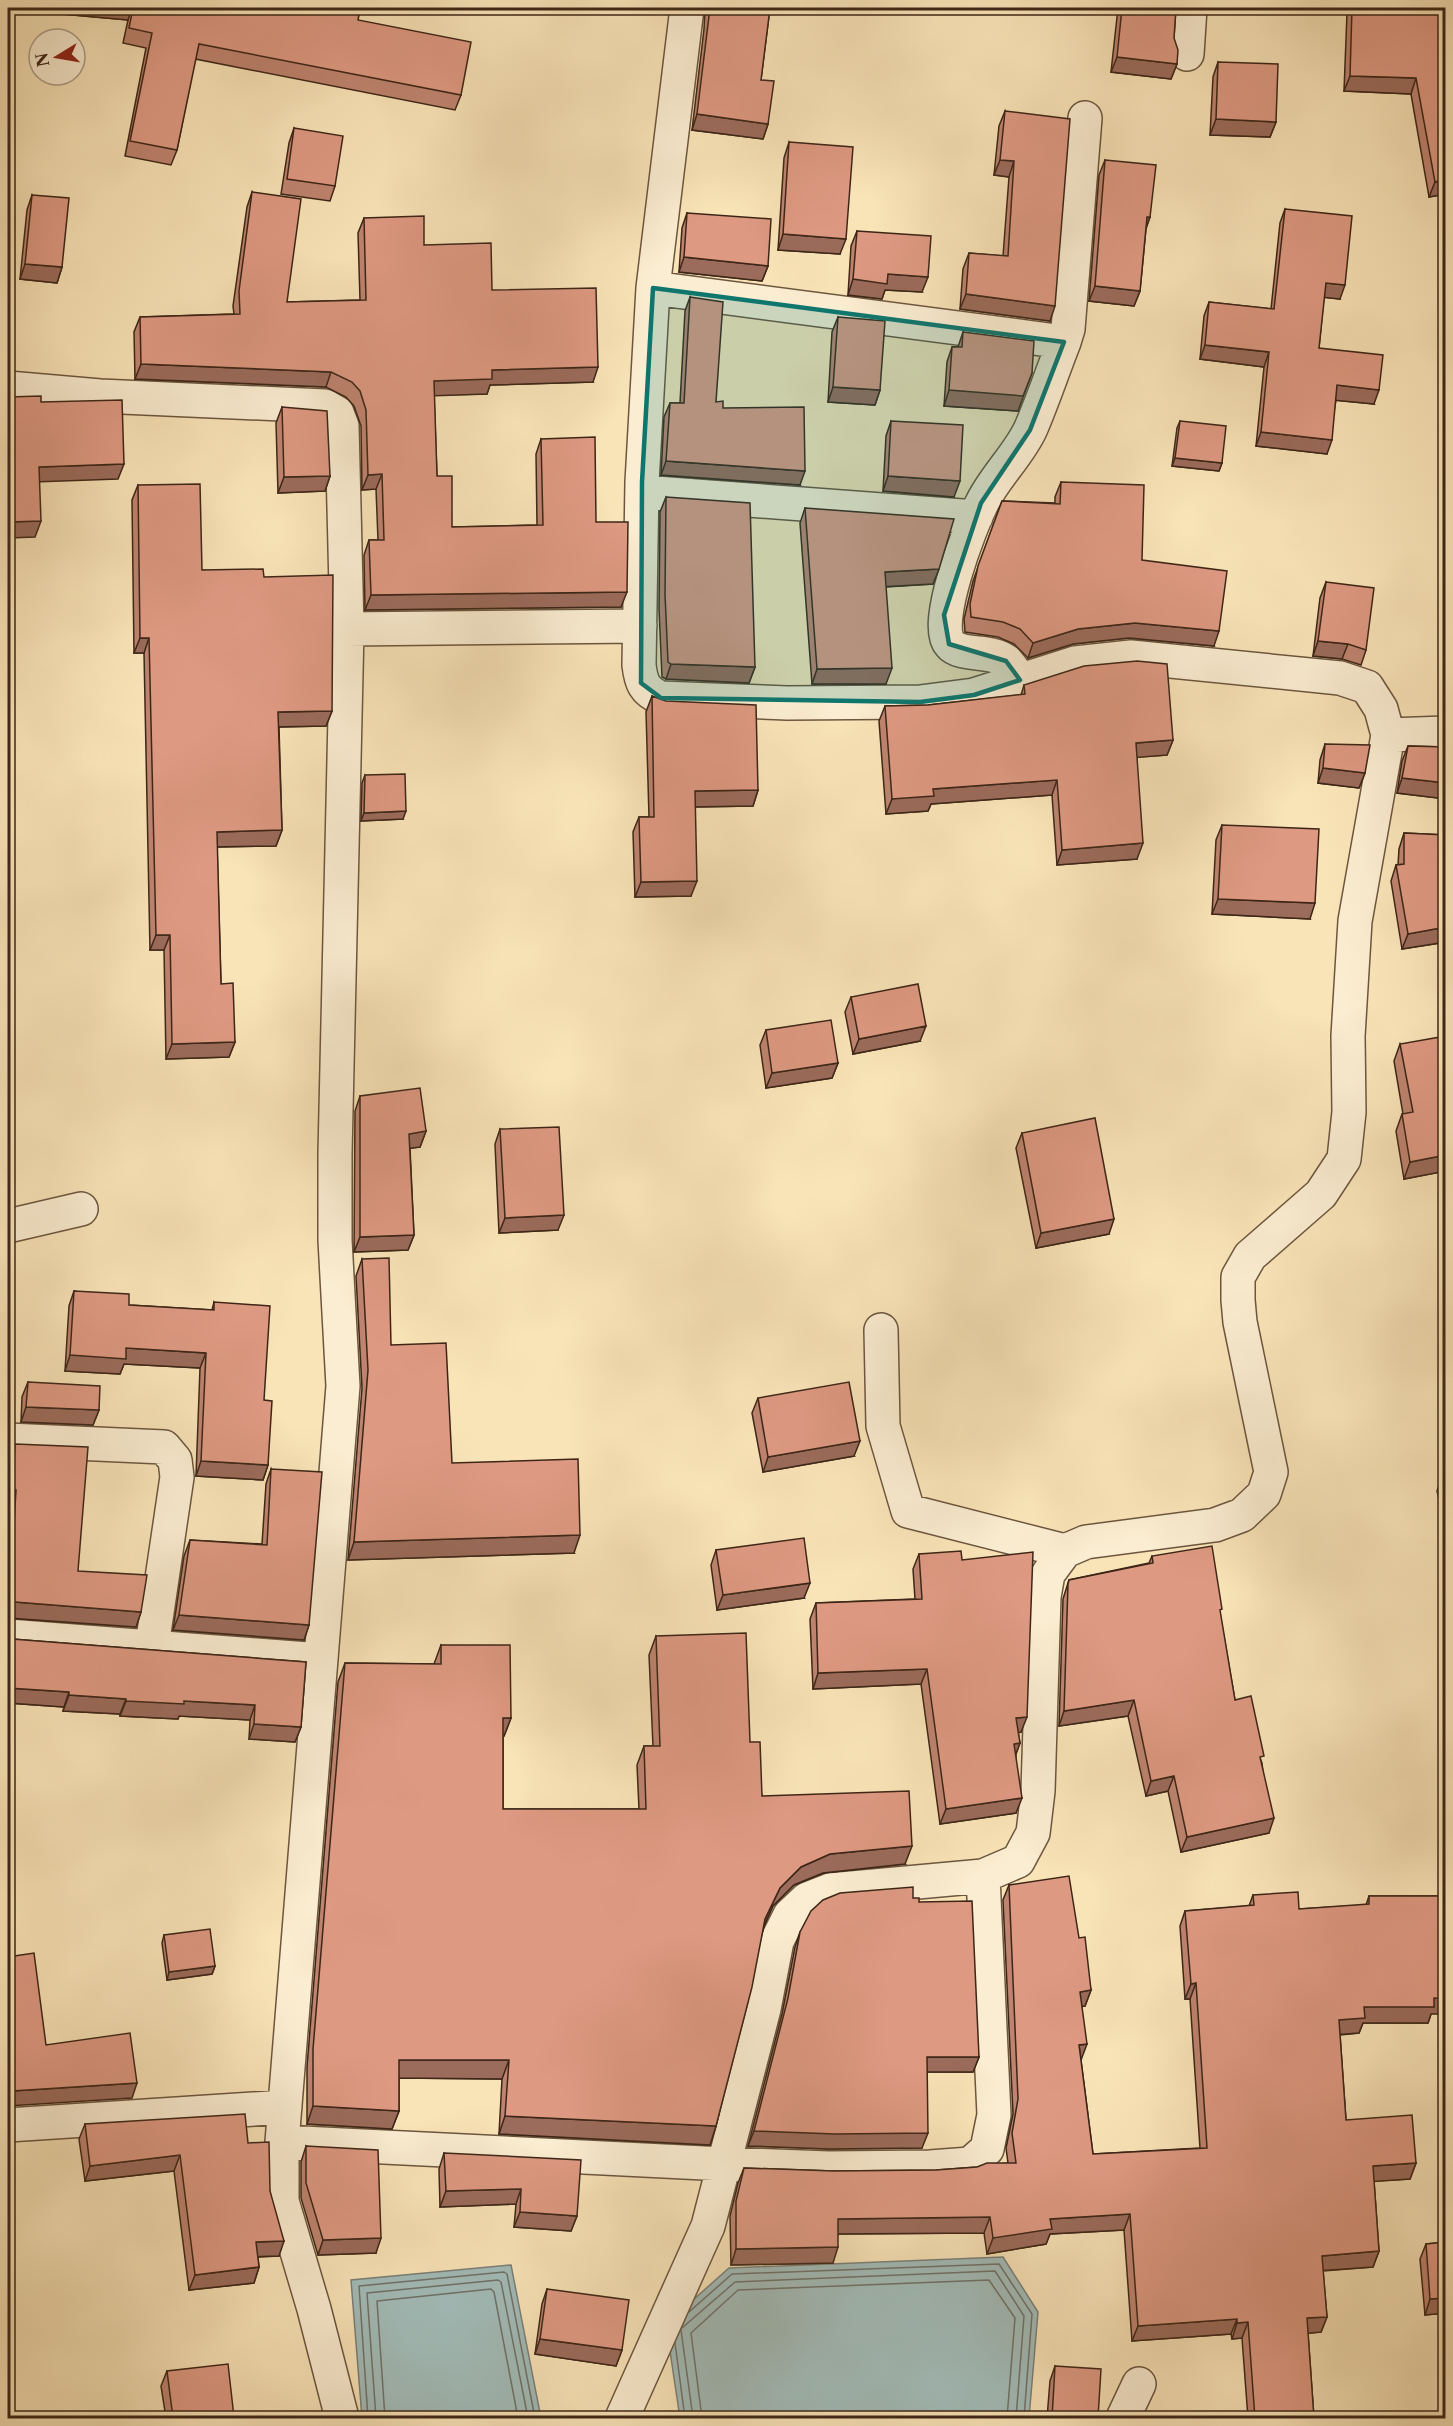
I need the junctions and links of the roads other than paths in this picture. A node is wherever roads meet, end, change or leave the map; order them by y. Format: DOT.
graph roads {
  1 [pos="687,8"];
  2 [pos="1190,8"];
  3 [pos="1187,54"];
  4 [pos="1085,118"];
  5 [pos="653,288"];
  6 [pos="1064,342"];
  7 [pos="8,388"];
  8 [pos="642,492"];
  9 [pos="976,516"];
  10 [pos="640,626"];
  11 [pos="347,629"];
  12 [pos="1020,680"];
  13 [pos="1446,733"];
  14 [pos="1388,735"];
  15 [pos="81,1209"];
  16 [pos="8,1226"];
  17 [pos="881,1330"];
  18 [pos="8,1440"];
  19 [pos="1065,1551"];
  20 [pos="8,1636"];
  21 [pos="152,1646"];
  22 [pos="321,1660"];
  23 [pos="983,1876"];
  24 [pos="285,2107"];
  25 [pos="8,2125"];
  26 [pos="282,2142"];
  27 [pos="724,2164"];
  28 [pos="1139,2384"];
  29 [pos="342,2418"];
  30 [pos="622,2418"];
  31 [pos="1123,2418"];
  1 -- 5 [label="street"];
  2 -- 3 [label="street"];
  4 -- 6 [label="street"];
  5 -- 6 [label="street"];
  5 -- 8 [label="street"];
  6 -- 9 [label="street"];
  7 -- 11 [label="street"];
  8 -- 9 [label="street"];
  8 -- 10 [label="street"];
  9 -- 12 [label="street"];
  10 -- 11 [label="street"];
  10 -- 12 [label="street"];
  11 -- 22 [label="street"];
  12 -- 14 [label="street"];
  13 -- 14 [label="street"];
  14 -- 19 [label="street"];
  15 -- 16 [label="street"];
  17 -- 19 [label="street"];
  18 -- 21 [label="street"];
  19 -- 23 [label="street"];
  20 -- 21 [label="street"];
  21 -- 22 [label="street"];
  22 -- 24 [label="street"];
  23 -- 27 [label="street"];
  23 -- 27 [label="street"];
  24 -- 25 [label="street"];
  24 -- 26 [label="street"];
  26 -- 27 [label="street"];
  26 -- 29 [label="street"];
  27 -- 30 [label="street"];
  28 -- 31 [label="street"];
}
